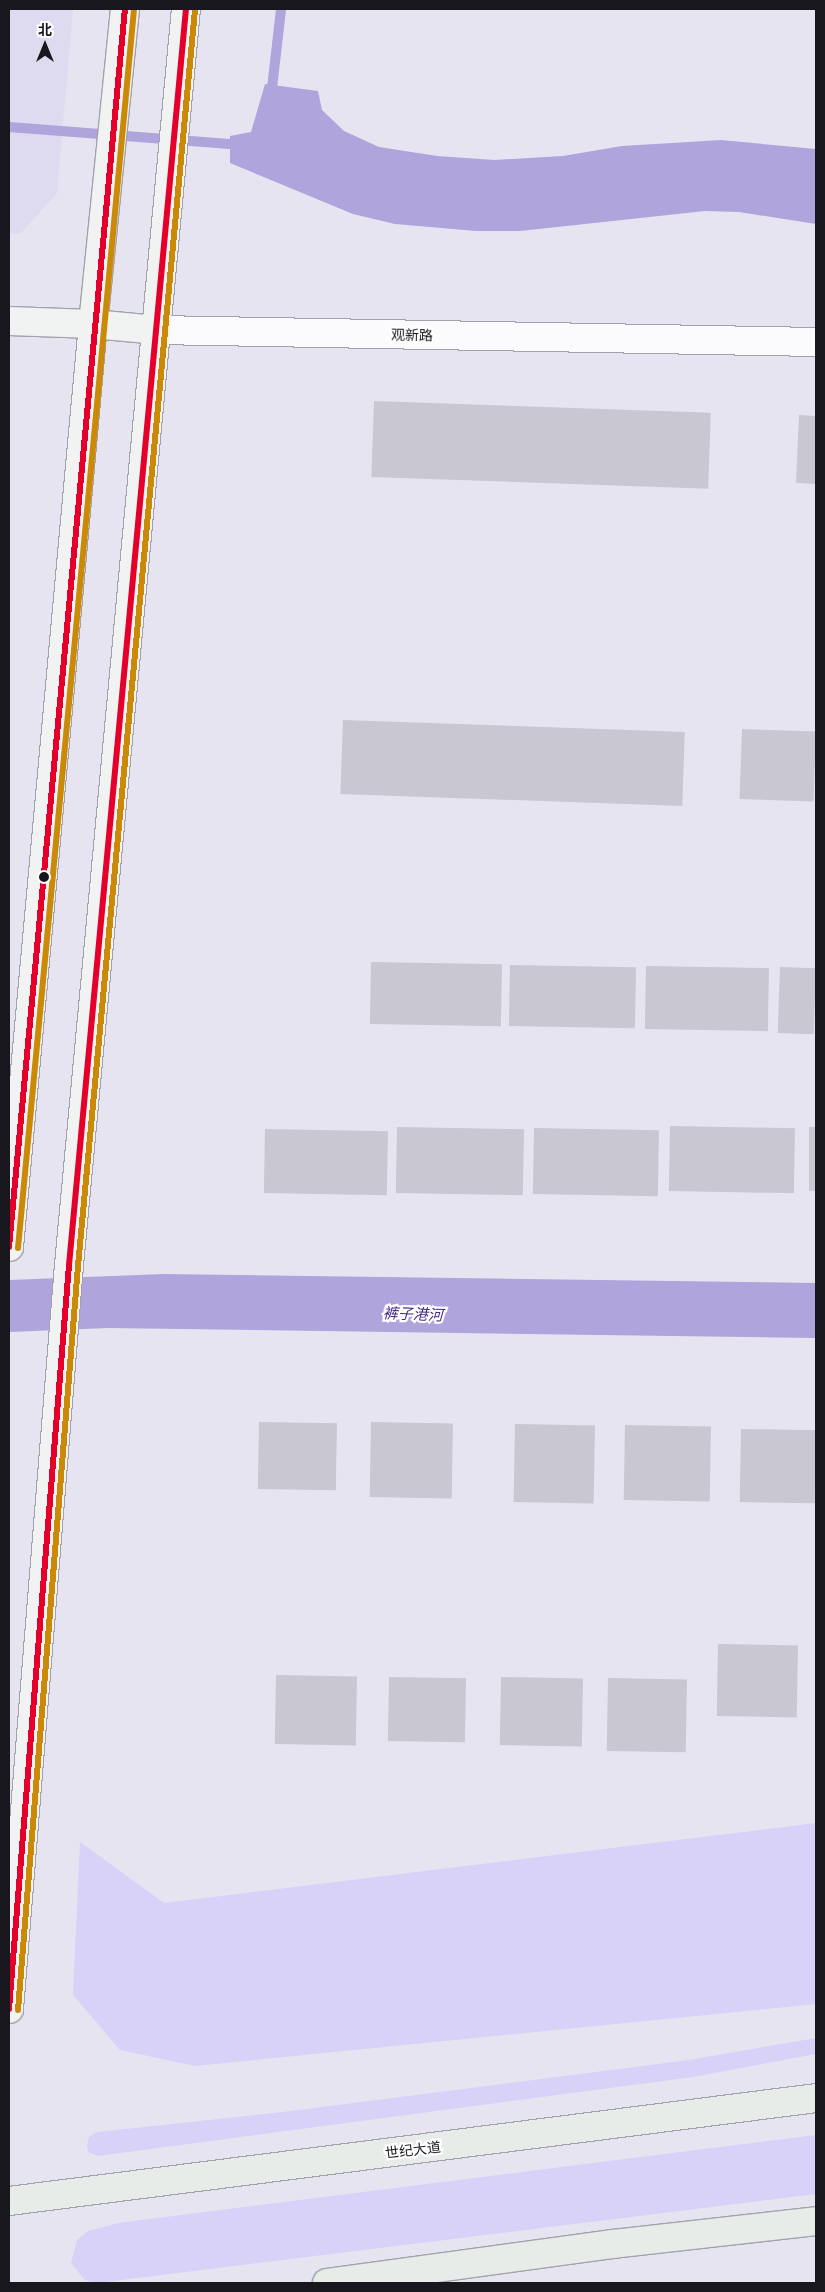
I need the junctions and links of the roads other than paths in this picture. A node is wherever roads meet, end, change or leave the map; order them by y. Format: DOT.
graph roads {
  1 [pos="125,9"];
  2 [pos="186,9"];
  3 [pos="9,321"];
  4 [pos="92,324"];
  5 [pos="156,330"];
  6 [pos="816,342"];
  7 [pos="9,1247"];
  8 [pos="9,2009"];
  9 [pos="816,2098"];
  10 [pos="9,2201"];
  11 [pos="816,2221"];
  12 [pos="327,2283"];
  1 -- 4 [label="street"];
  2 -- 5 [label="street"];
  3 -- 4 [label="street, 观新路"];
  4 -- 5 [label="street, 观新路"];
  4 -- 7 [label="street"];
  5 -- 6 [label="street, 观新路"];
  5 -- 8 [label="street"];
  9 -- 10 [label="main road, 世纪大道"];
  11 -- 12 [label="main road"];
}
